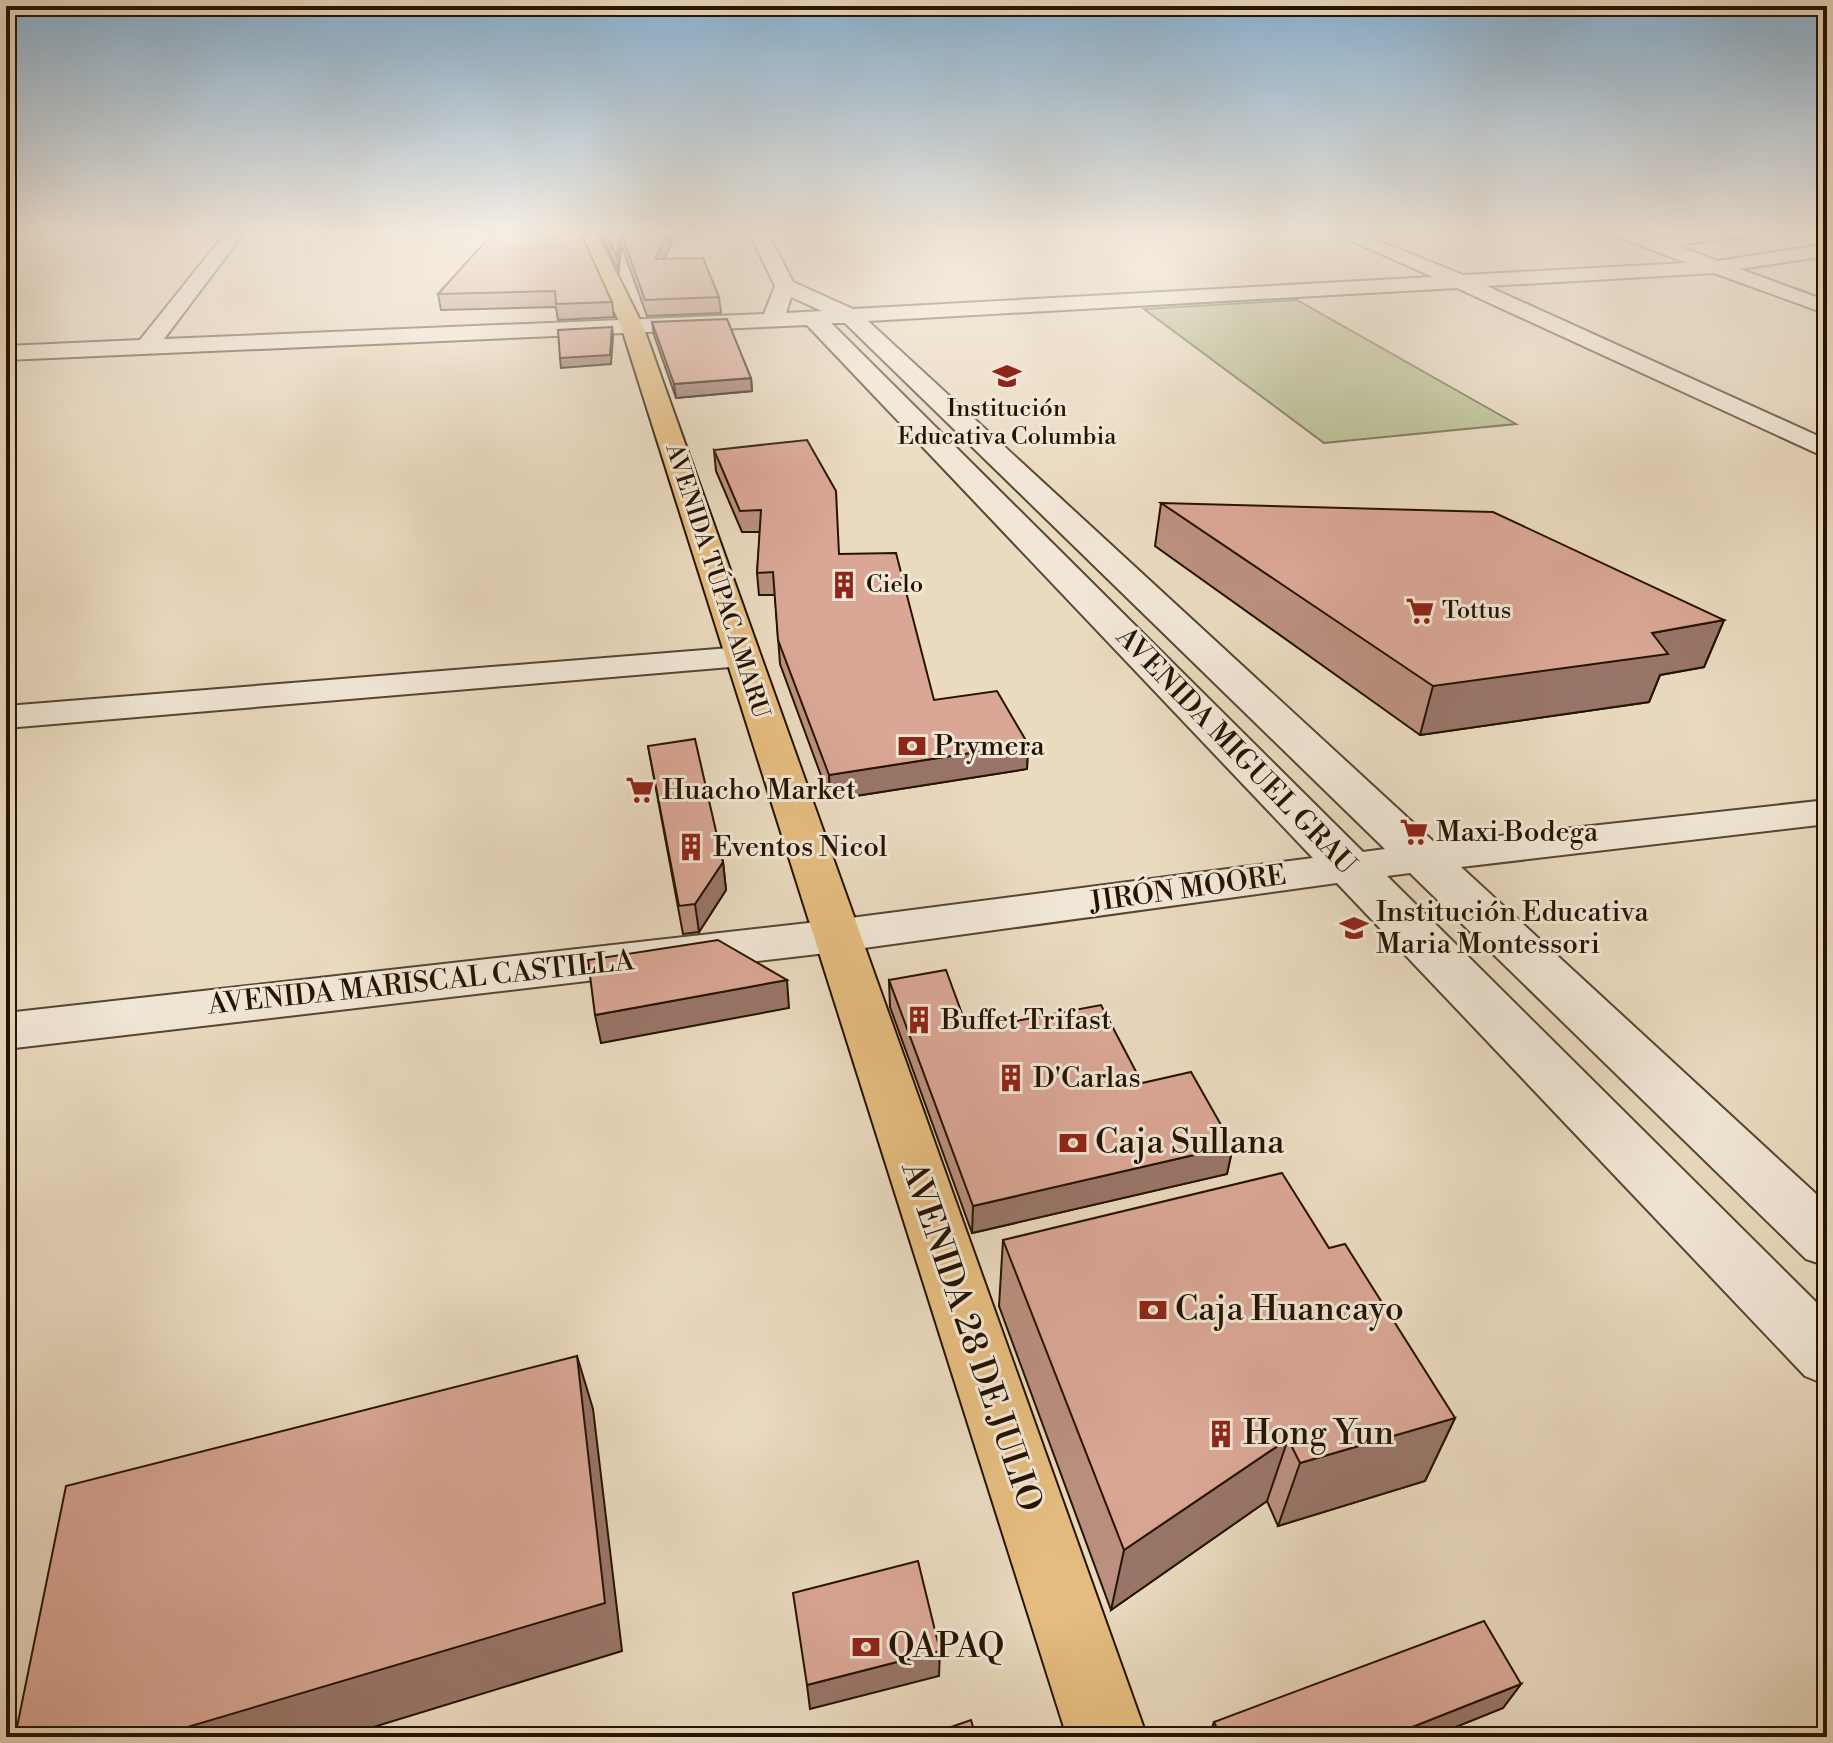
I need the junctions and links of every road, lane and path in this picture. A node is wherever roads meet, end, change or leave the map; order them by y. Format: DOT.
graph roads {
  1 [pos="174,311"];
  2 [pos="625,311"];
  3 [pos="806,311"];
  4 [pos="806,311"];
  5 [pos="925,311"];
  6 [pos="1525,311"];
  7 [pos="812,318"];
  8 [pos="632,326"];
  9 [pos="146,348"];
  10 [pos="6,353"];
  11 [pos="1827,450"];
  12 [pos="742,658"];
  13 [pos="6,717"];
  14 [pos="1827,812"];
  15 [pos="1421,858"];
  16 [pos="1350,867"];
  17 [pos="835,936"];
  18 [pos="6,1031"];
  19 [pos="1827,1241"];
  20 [pos="1827,1356"];
  21 [pos="1107,1737"];
  1 -- 9 [label="street"];
  2 -- 8 [label="main road, AVENIDA TÚPAC AMARU"];
  3 -- 7 [label="street"];
  4 -- 7 [label="street"];
  5 -- 7 [label="street"];
  6 -- 11 [label="street"];
  7 -- 8 [label="street"];
  7 -- 15 [label="street, AVENIDA MIGUEL GRAU"];
  7 -- 16 [label="street, AVENIDA MIGUEL GRAU"];
  8 -- 9 [label="street"];
  8 -- 12 [label="main road, AVENIDA TÚPAC AMARU"];
  9 -- 10 [label="street"];
  12 -- 13 [label="street"];
  12 -- 17 [label="main road, AVENIDA TÚPAC AMARU"];
  14 -- 15 [label="street, JIRÓN MOORE"];
  15 -- 16 [label="street, JIRÓN MOORE"];
  15 -- 19 [label="street, AVENIDA MIGUEL GRAU"];
  16 -- 17 [label="street, JIRÓN MOORE"];
  16 -- 20 [label="street, AVENIDA MIGUEL GRAU"];
  17 -- 18 [label="street, AVENIDA MARISCAL CASTILLA"];
  17 -- 21 [label="main road, AVENIDA 28 DE JULIO"];
}
